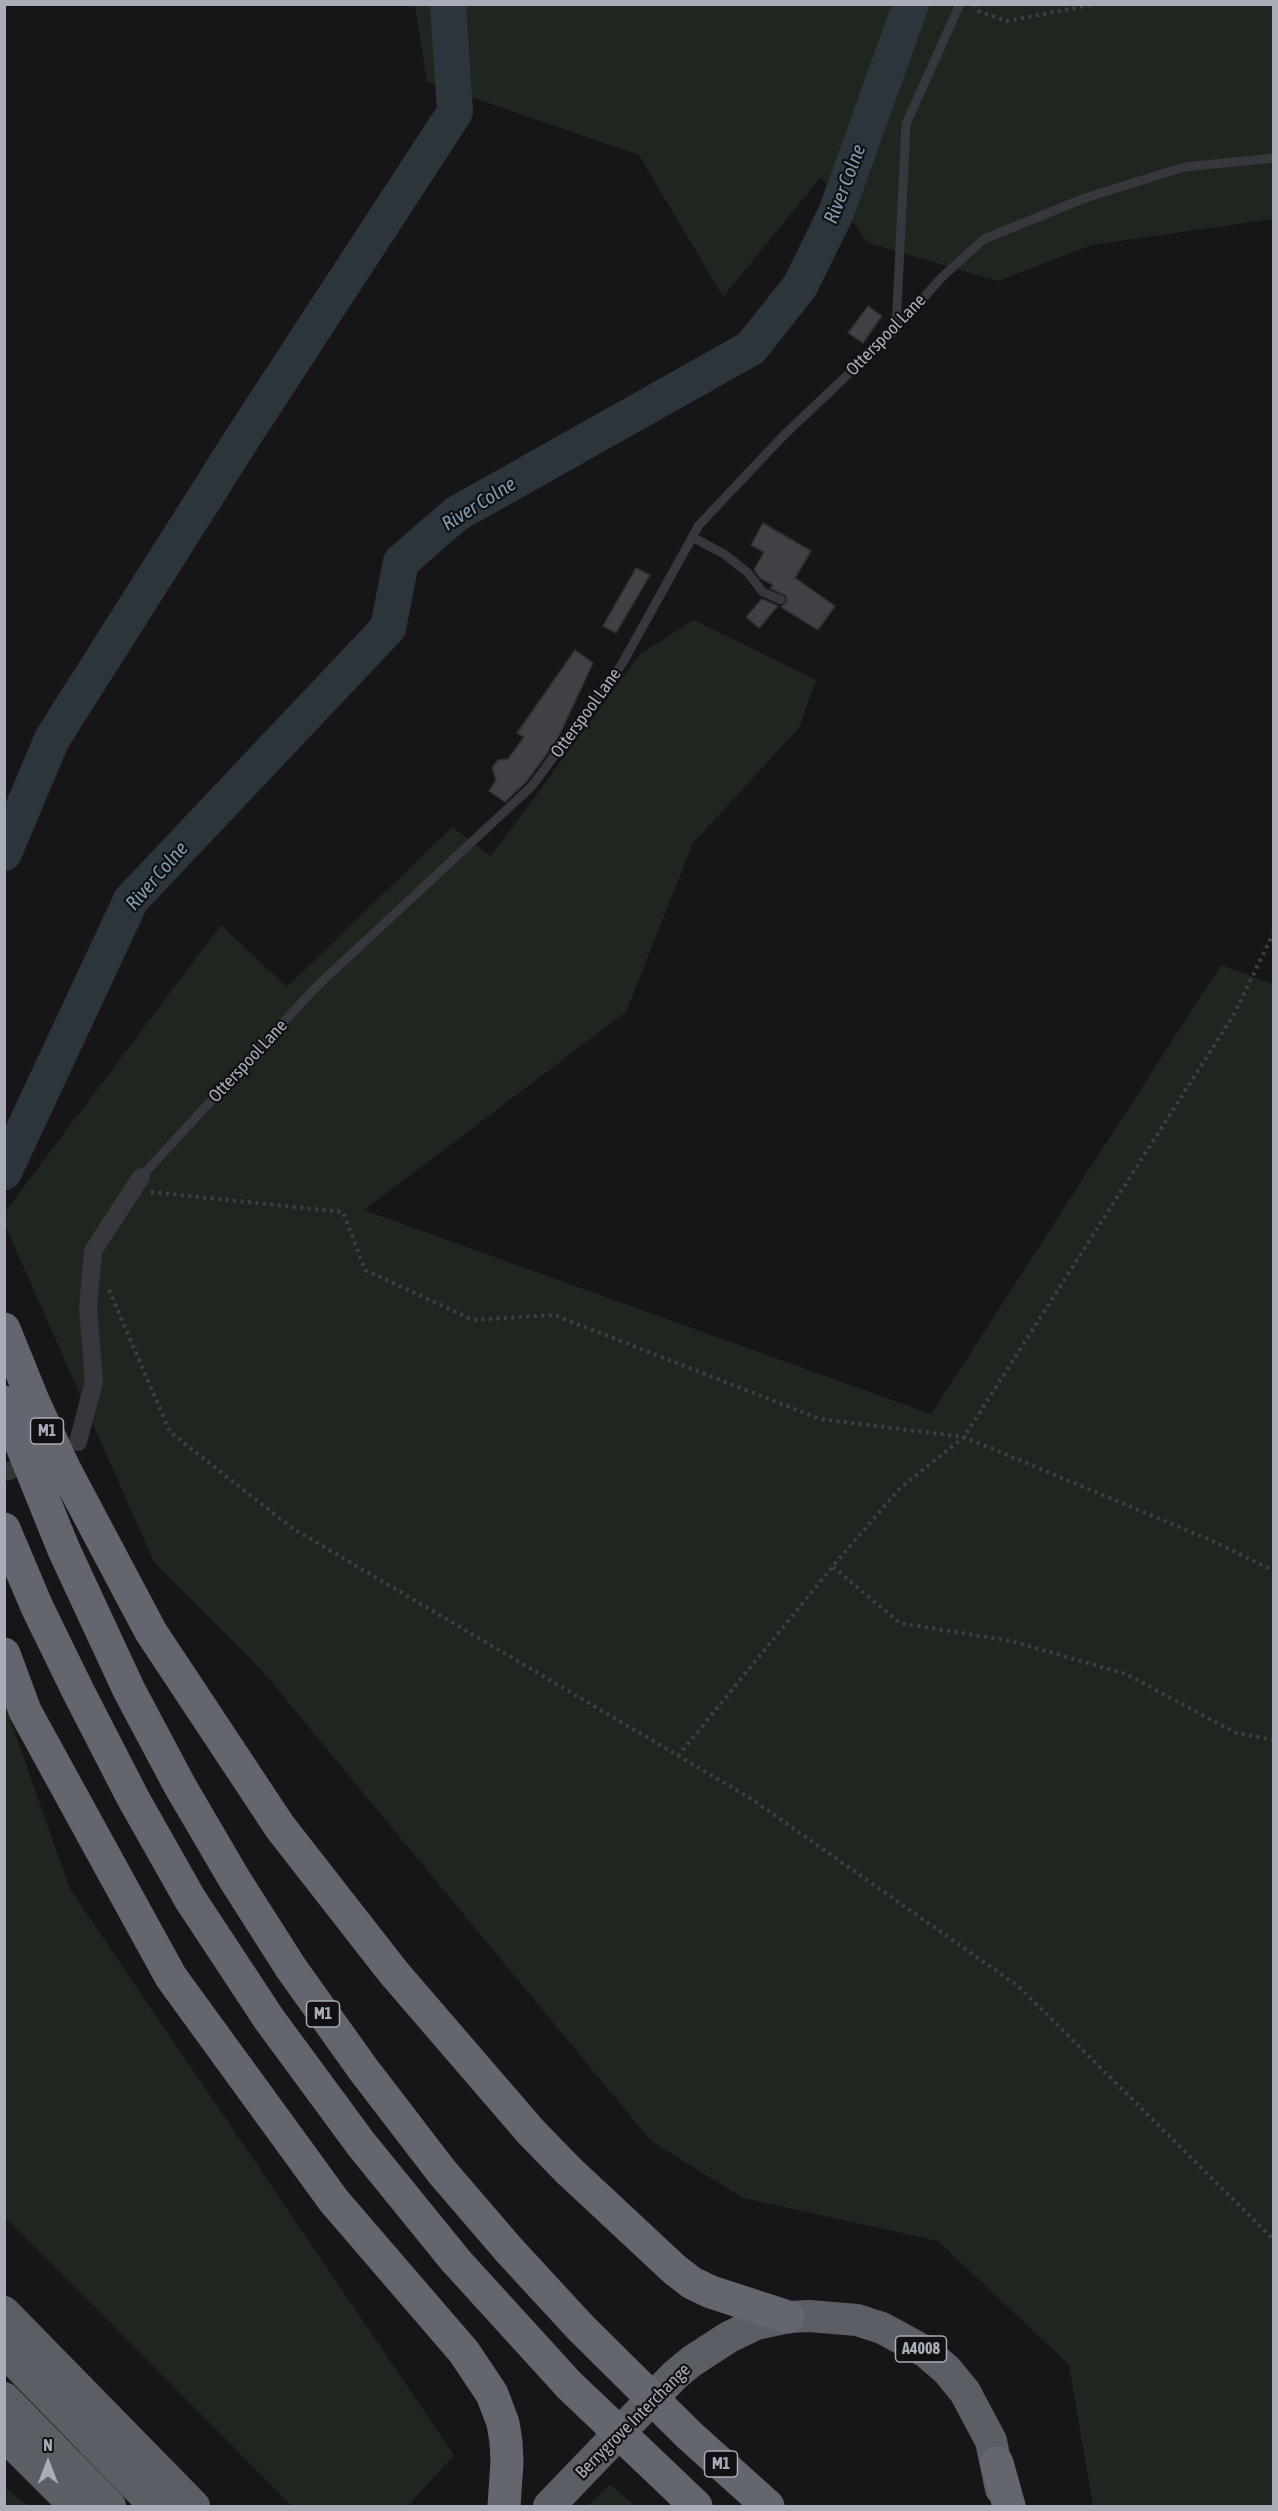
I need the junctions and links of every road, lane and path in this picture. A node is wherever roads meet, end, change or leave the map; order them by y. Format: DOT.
graph roads {
  1 [pos="960,4"];
  2 [pos="975,4"];
  3 [pos="1095,4"];
  4 [pos="1274,158"];
  5 [pos="896,329"];
  6 [pos="692,537"];
  7 [pos="781,600"];
  8 [pos="1274,932"];
  9 [pos="137,1184"];
  10 [pos="93,1251"];
  11 [pos="4,1329"];
  12 [pos="4,1402"];
  13 [pos="964,1437"];
  14 [pos="78,1442"];
  15 [pos="4,1529"];
  16 [pos="833,1566"];
  17 [pos="1274,1571"];
  18 [pos="4,1654"];
  19 [pos="1274,1740"];
  20 [pos="678,1756"];
  21 [pos="1274,2240"];
  22 [pos="4,2312"];
  23 [pos="788,2317"];
  24 [pos="4,2352"];
  25 [pos="4,2398"];
  26 [pos="4,2435"];
  27 [pos="997,2463"];
  28 [pos="75,2506"];
  29 [pos="110,2506"];
  30 [pos="155,2506"];
  31 [pos="194,2506"];
  32 [pos="504,2506"];
  33 [pos="549,2506"];
  34 [pos="696,2506"];
  35 [pos="768,2506"];
  36 [pos="1001,2506"];
  37 [pos="1009,2506"];
  1 -- 5 [label="lane"];
  2 -- 3 [label="path"];
  4 -- 5 [label="lane, Otterspool Lane"];
  5 -- 6 [label="lane, Otterspool Lane"];
  6 -- 7 [label="lane"];
  6 -- 9 [label="lane, Otterspool Lane"];
  8 -- 13 [label="path"];
  9 -- 10 [label="street, Otterspool Lane"];
  9 -- 13 [label="path"];
  10 -- 14 [label="street, Otterspool Lane"];
  10 -- 20 [label="path"];
  11 -- 23 [label="highway, M1"];
  12 -- 35 [label="highway, M1"];
  13 -- 16 [label="path"];
  13 -- 17 [label="path"];
  15 -- 34 [label="highway, M1"];
  16 -- 19 [label="path"];
  16 -- 20 [label="path"];
  18 -- 32 [label="highway"];
  20 -- 21 [label="path"];
  22 -- 31 [label="highway"];
  23 -- 27 [label="highway, Berrygrove Interchange / A4008"];
  23 -- 33 [label="highway, Berrygrove Interchange / A4008"];
  24 -- 30 [label="highway"];
  25 -- 29 [label="highway"];
  26 -- 28 [label="highway"];
  27 -- 36 [label="highway, Berrygrove Interchange / A4008"];
  27 -- 37 [label="highway"];
}
